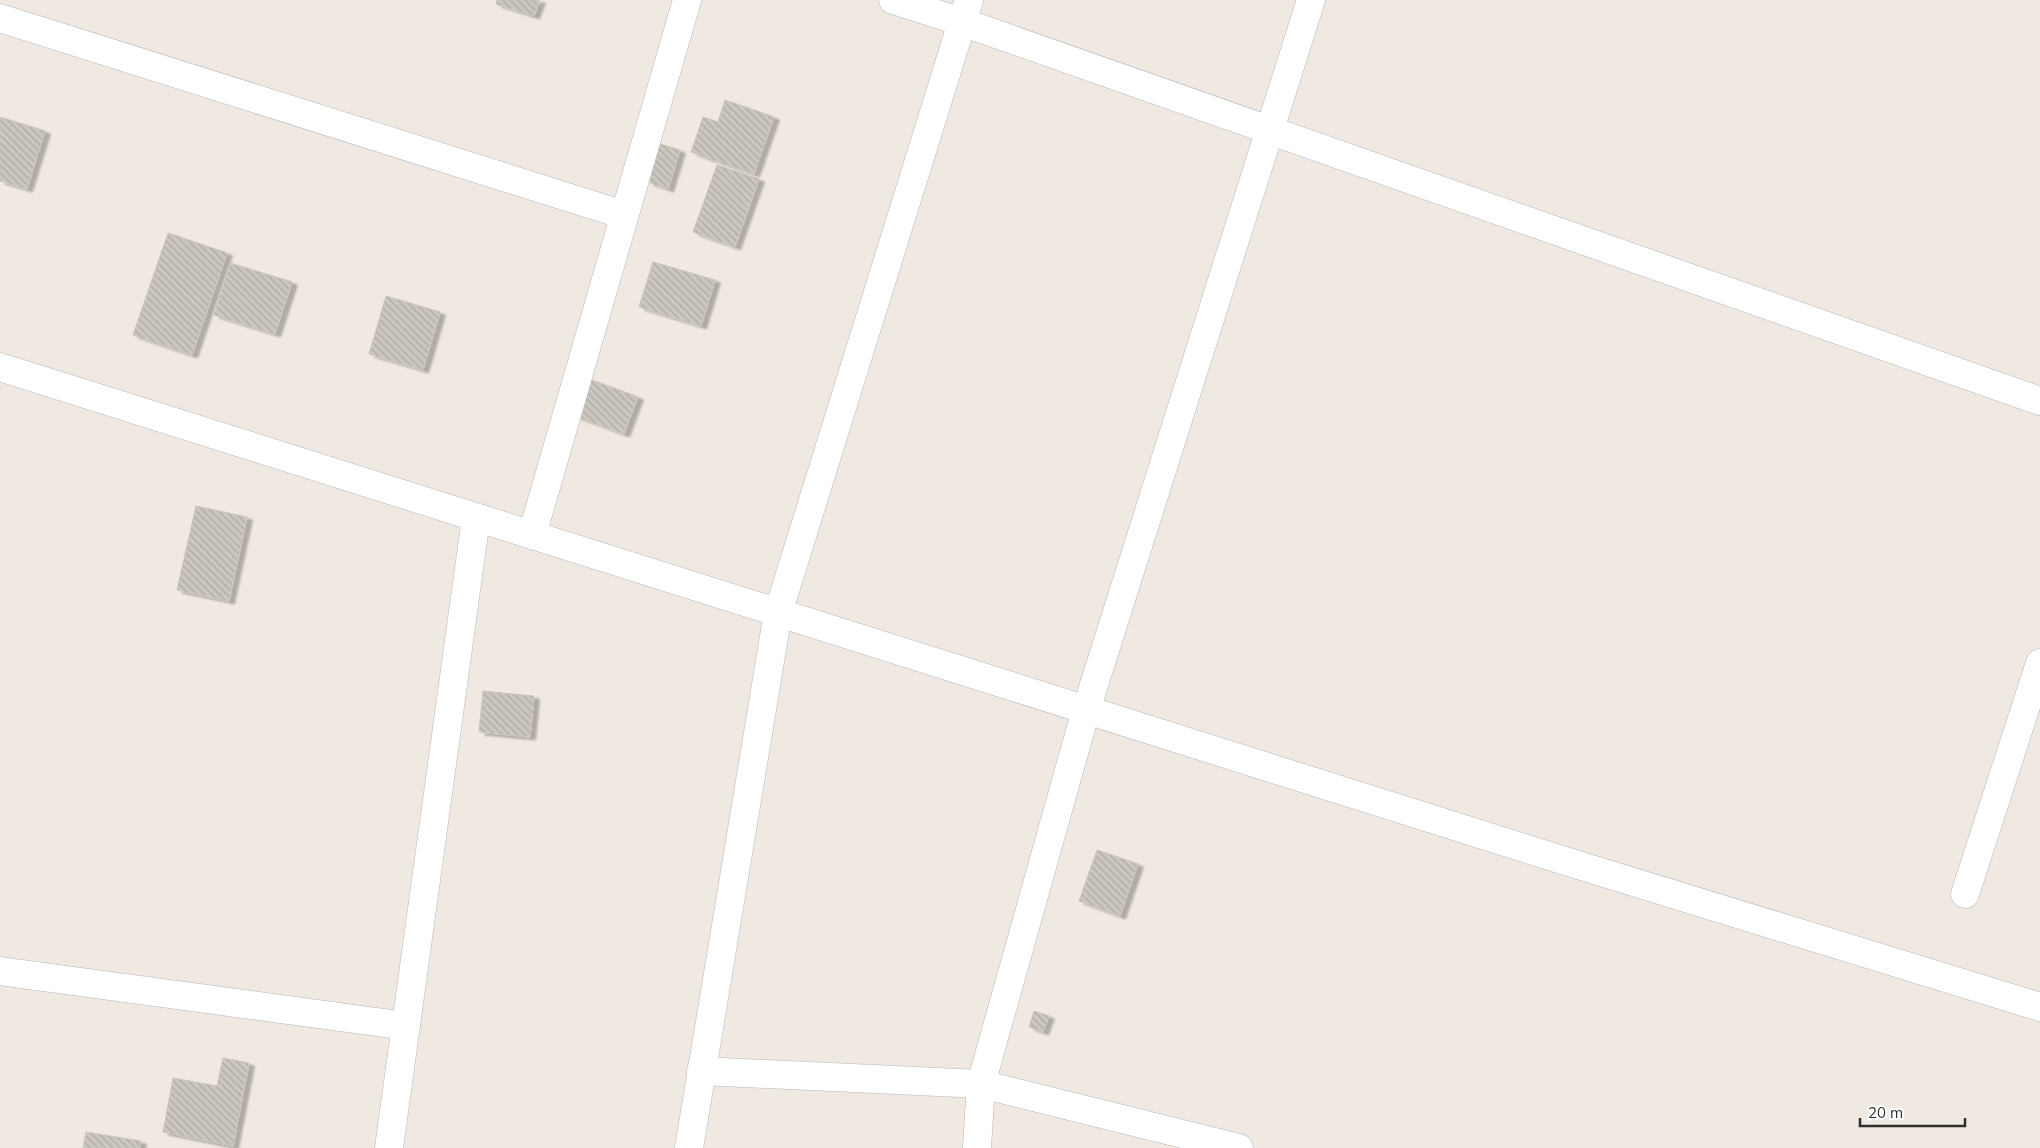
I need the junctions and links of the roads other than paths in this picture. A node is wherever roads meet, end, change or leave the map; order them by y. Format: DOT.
graph roads {
  1 [pos="687,0"];
  2 [pos="893,0"];
  3 [pos="1311,0"];
  4 [pos="966,11"];
  5 [pos="0,18"];
  6 [pos="1270,130"];
  7 [pos="624,215"];
  8 [pos="0,367"];
  9 [pos="2040,402"];
  10 [pos="476,518"];
  11 [pos="532,536"];
  12 [pos="778,613"];
  13 [pos="2040,663"];
  14 [pos="1086,710"];
  15 [pos="1966,894"];
  16 [pos="0,971"];
  17 [pos="2040,1007"];
  18 [pos="406,1026"];
  19 [pos="702,1071"];
  20 [pos="981,1084"];
  21 [pos="389,1148"];
  22 [pos="689,1148"];
  23 [pos="977,1148"];
  24 [pos="1240,1148"];
  1 -- 7 [label="street"];
  2 -- 4 [label="street"];
  3 -- 6 [label="street"];
  4 -- 6 [label="street"];
  4 -- 12 [label="street"];
  5 -- 7 [label="street"];
  6 -- 9 [label="street"];
  6 -- 14 [label="street"];
  7 -- 11 [label="street"];
  8 -- 10 [label="street"];
  10 -- 11 [label="street"];
  10 -- 18 [label="street"];
  11 -- 12 [label="street"];
  12 -- 14 [label="street"];
  12 -- 19 [label="street"];
  13 -- 15 [label="street"];
  14 -- 17 [label="street"];
  14 -- 20 [label="street"];
  16 -- 18 [label="street"];
  18 -- 21 [label="street"];
  19 -- 20 [label="street"];
  19 -- 22 [label="street"];
  20 -- 23 [label="street"];
  20 -- 24 [label="street"];
}
